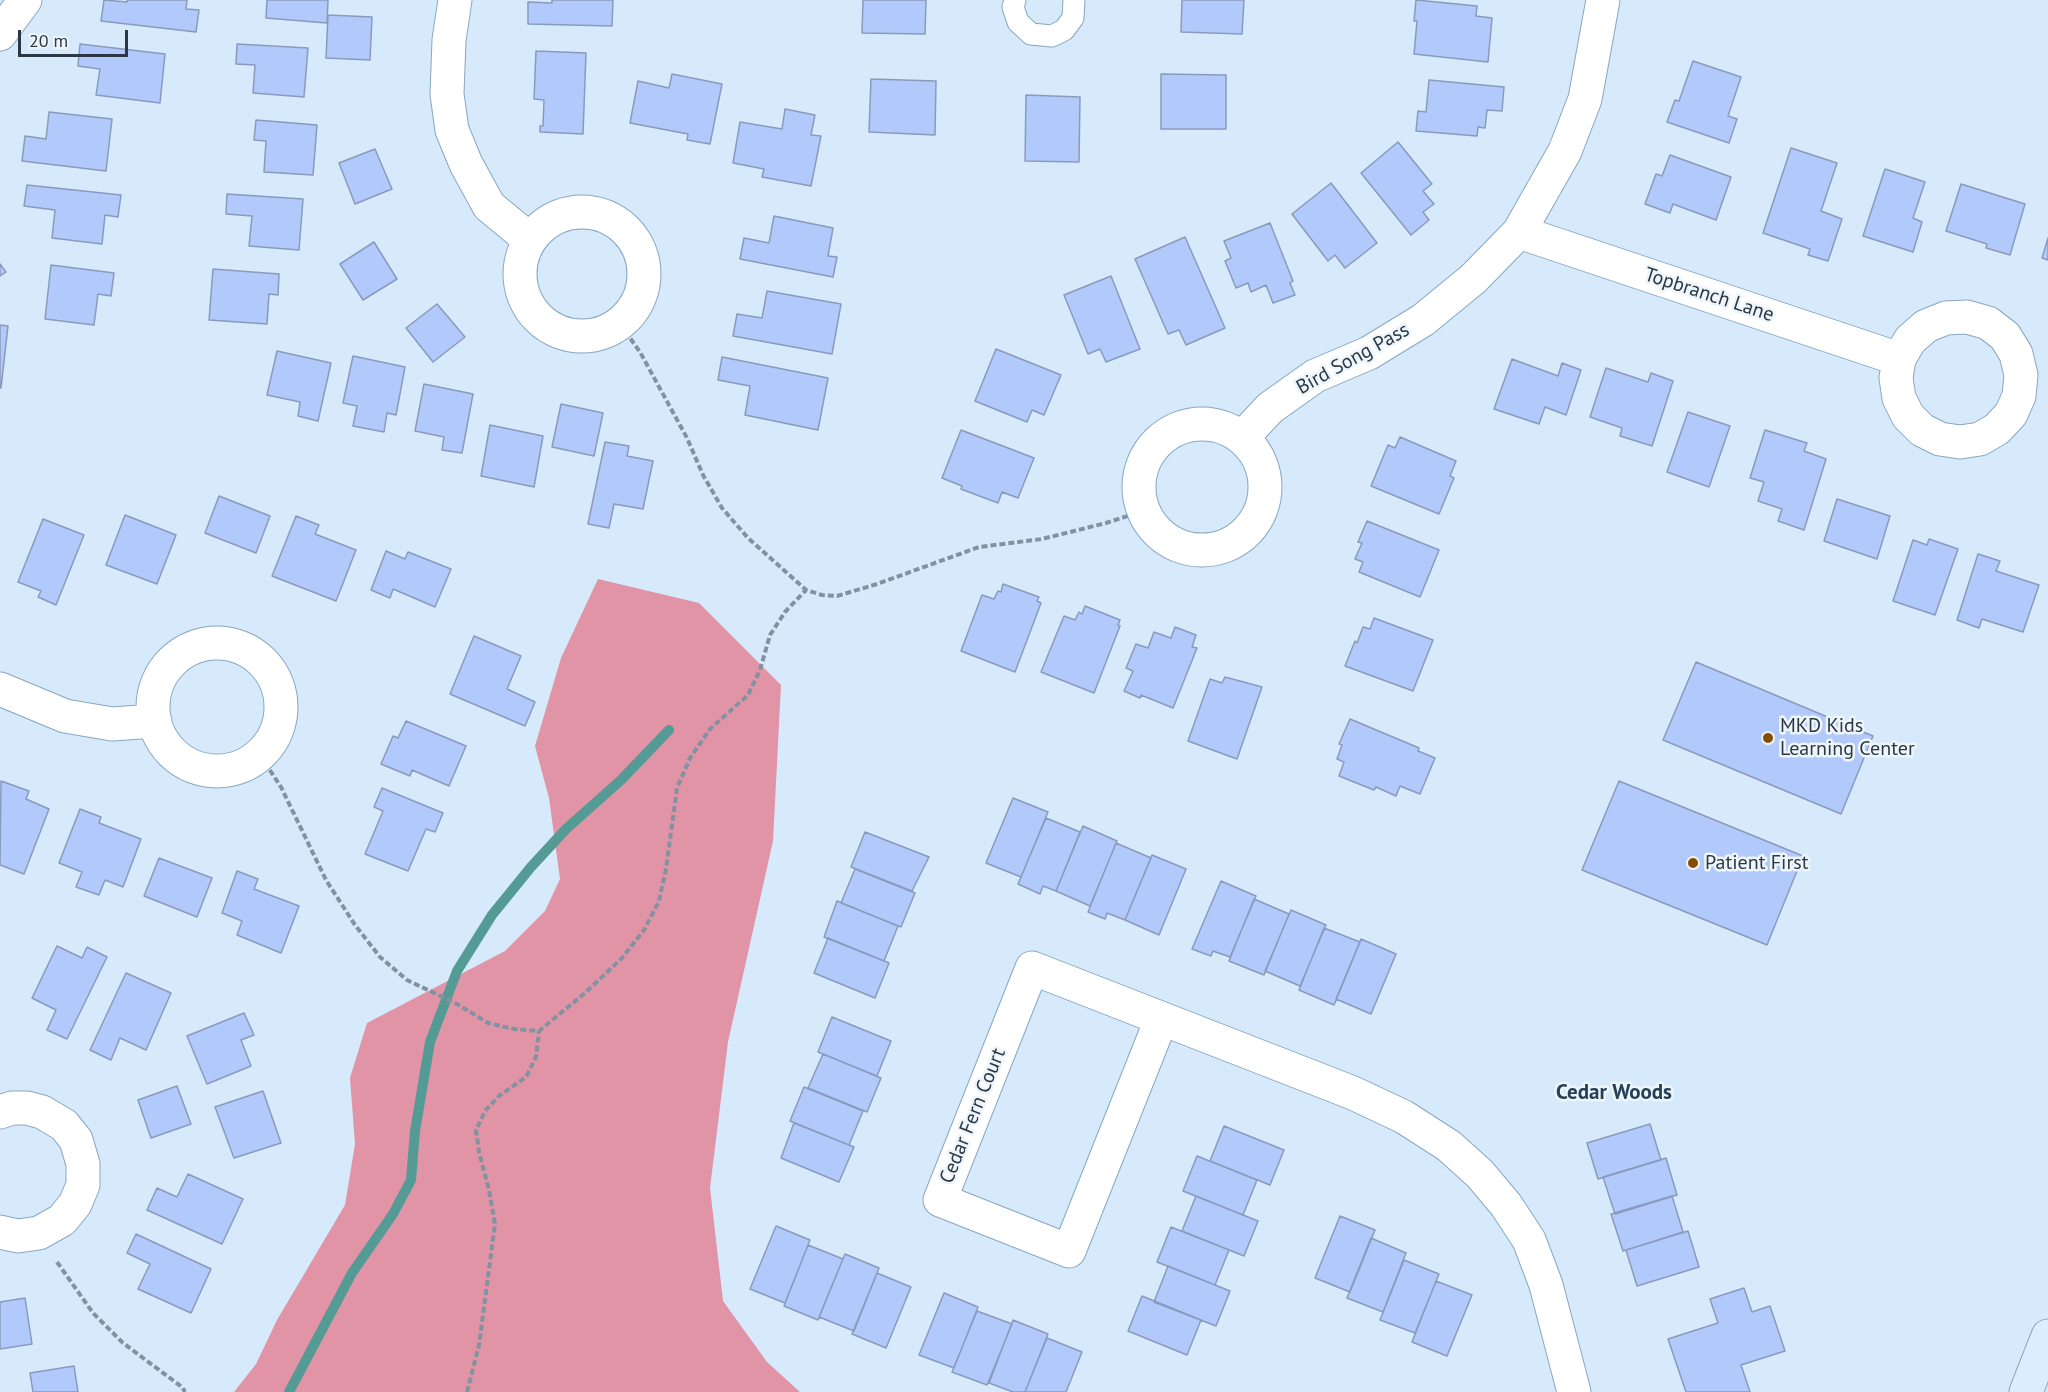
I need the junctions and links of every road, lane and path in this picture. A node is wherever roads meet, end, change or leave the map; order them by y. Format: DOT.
graph roads {
  1 [pos="25,0"];
  2 [pos="455,0"];
  3 [pos="1015,0"];
  4 [pos="1074,0"];
  5 [pos="1603,0"];
  6 [pos="0,34"];
  7 [pos="1519,232"];
  8 [pos="529,239"];
  9 [pos="620,324"];
  10 [pos="1899,359"];
  11 [pos="1242,438"];
  12 [pos="1143,511"];
  13 [pos="806,590"];
  14 [pos="0,689"];
  15 [pos="154,721"];
  16 [pos="260,755"];
  17 [pos="1161,1020"];
  18 [pos="539,1031"];
  19 [pos="0,1112"];
  20 [pos="0,1232"];
  21 [pos="39,1233"];
  22 [pos="2048,1336"];
  23 [pos="185,1392"];
  24 [pos="467,1392"];
  25 [pos="1574,1392"];
  26 [pos="2026,1392"];
  1 -- 6 [label="street"];
  2 -- 8 [label="street"];
  3 -- 4 [label="lane"];
  5 -- 7 [label="street, Bird Song Pass"];
  7 -- 10 [label="street, Topbranch Lane"];
  7 -- 11 [label="street, Bird Song Pass"];
  8 -- 9 [label="street"];
  8 -- 9 [label="street"];
  9 -- 13 [label="path"];
  11 -- 12 [label="street"];
  11 -- 12 [label="street"];
  12 -- 13 [label="path"];
  13 -- 18 [label="path"];
  14 -- 15 [label="street"];
  15 -- 16 [label="street"];
  15 -- 16 [label="street"];
  16 -- 18 [label="path"];
  17 -- 17 [label="street, Cedar Fern Court"];
  17 -- 25 [label="street, Cedar Fern Court"];
  18 -- 24 [label="path"];
  19 -- 21 [label="street"];
  20 -- 21 [label="street"];
  21 -- 23 [label="path"];
  22 -- 26 [label="main road"];
}
